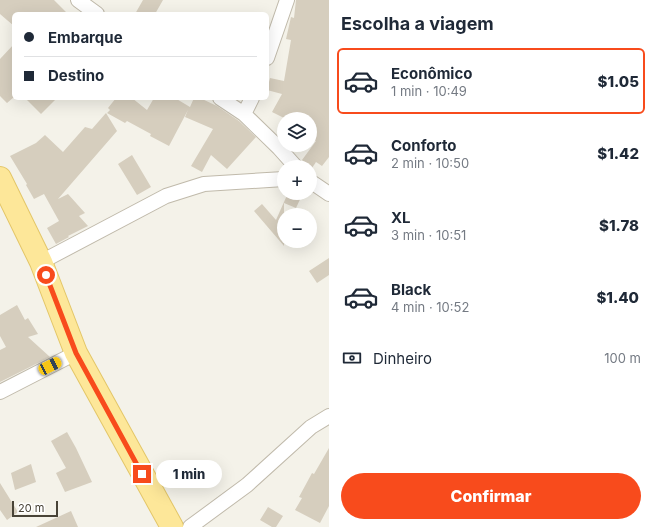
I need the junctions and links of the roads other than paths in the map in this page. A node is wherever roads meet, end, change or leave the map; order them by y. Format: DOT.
graph roads {
  1 [pos="78,0"];
  2 [pos="287,0"];
  3 [pos="94,12"];
  4 [pos="269,52"];
  5 [pos="223,100"];
  6 [pos="251,100"];
  7 [pos="244,114"];
  8 [pos="290,160"];
  9 [pos="0,178"];
  10 [pos="277,179"];
  11 [pos="317,186"];
  12 [pos="329,194"];
  13 [pos="41,262"];
  14 [pos="76,353"];
  15 [pos="0,392"];
  16 [pos="329,416"];
  17 [pos="172,527"];
  18 [pos="190,527"];
  1 -- 3 [label="street"];
  2 -- 4 [label="street"];
  5 -- 7 [label="street"];
  6 -- 7 [label="street"];
  7 -- 8 [label="street"];
  9 -- 13 [label="main road"];
  10 -- 13 [label="street"];
  11 -- 12 [label="street"];
  13 -- 14 [label="main road"];
  14 -- 15 [label="street"];
  14 -- 17 [label="main road"];
  16 -- 18 [label="street"];
}
